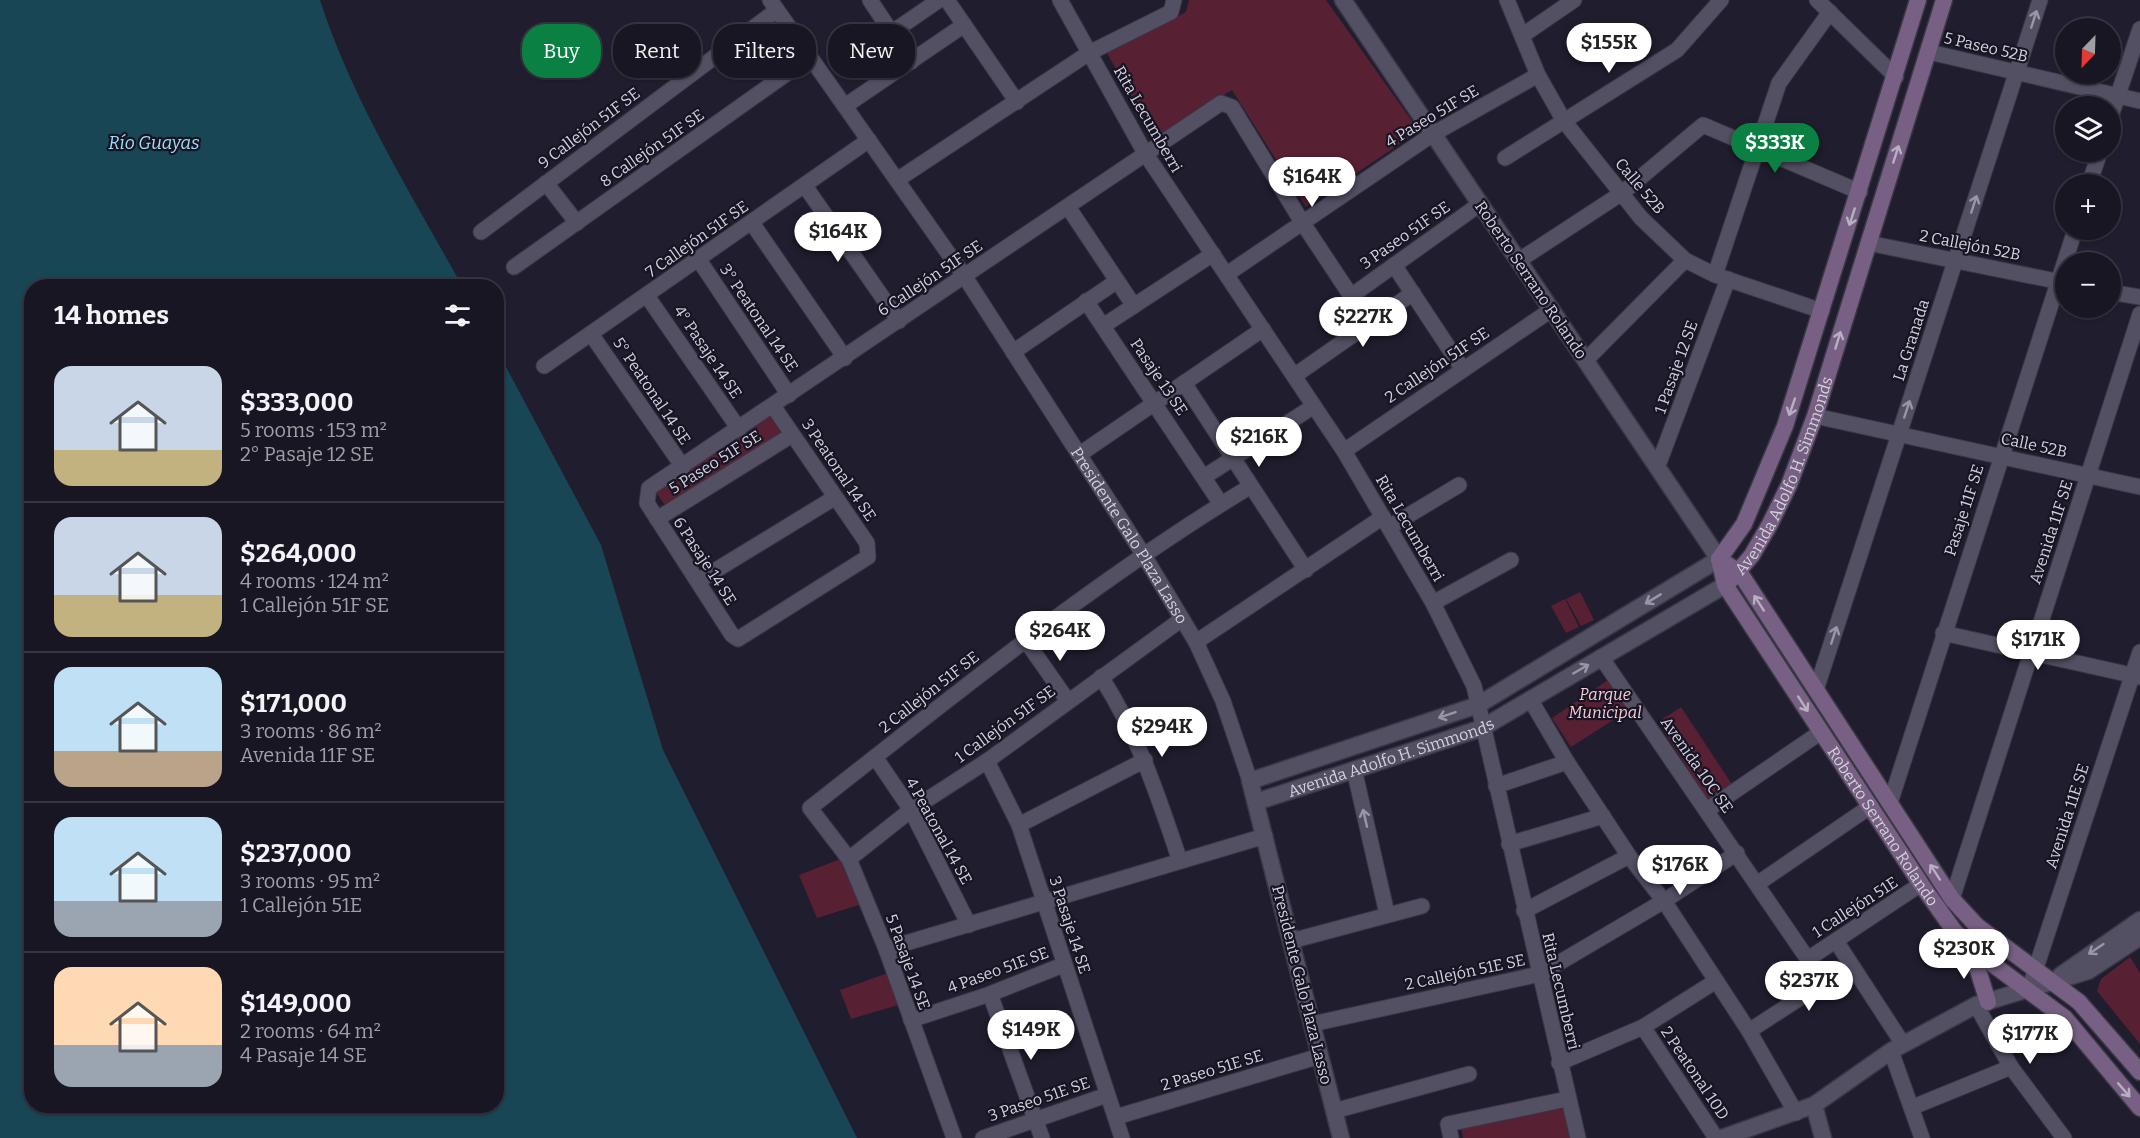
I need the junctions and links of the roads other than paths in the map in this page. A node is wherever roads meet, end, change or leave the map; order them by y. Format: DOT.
graph roads {
  1 [pos="870,0"];
  2 [pos="939,0"];
  3 [pos="947,0"];
  4 [pos="1343,0"];
  5 [pos="1507,0"];
  6 [pos="1574,0"];
  7 [pos="1721,0"];
  8 [pos="1817,0"];
  9 [pos="1918,0"];
  10 [pos="1944,0"];
  11 [pos="2040,0"];
  12 [pos="1066,4"];
  13 [pos="774,5"];
  14 [pos="1173,6"];
  15 [pos="1830,12"];
  16 [pos="787,24"];
  17 [pos="885,24"];
  18 [pos="904,24"];
  19 [pos="964,25"];
  20 [pos="2140,29"];
  21 [pos="1523,35"];
  22 [pos="1929,52"];
  23 [pos="1089,53"];
  24 [pos="915,59"];
  25 [pos="816,65"];
  26 [pos="2016,72"];
  27 [pos="1538,75"];
  28 [pos="1896,77"];
  29 [pos="781,78"];
  30 [pos="887,78"];
  31 [pos="2118,96"];
  32 [pos="2121,97"];
  33 [pos="1017,102"];
  34 [pos="2140,102"];
  35 [pos="845,106"];
  36 [pos="1564,121"];
  37 [pos="1433,134"];
  38 [pos="869,140"];
  39 [pos="1757,149"];
  40 [pos="1145,153"];
  41 [pos="1505,158"];
  42 [pos="897,180"];
  43 [pos="546,183"];
  44 [pos="804,186"];
  45 [pos="1860,192"];
  46 [pos="1622,193"];
  47 [pos="1480,204"];
  48 [pos="1068,207"];
  49 [pos="1302,222"];
  50 [pos="577,223"];
  51 [pos="752,223"];
  52 [pos="481,232"];
  53 [pos="1868,243"];
  54 [pos="1213,254"];
  55 [pos="699,260"];
  56 [pos="1685,260"];
  57 [pos="1518,261"];
  58 [pos="1955,261"];
  59 [pos="1394,265"];
  60 [pos="514,267"];
  61 [pos="1227,274"];
  62 [pos="965,277"];
  63 [pos="1721,277"];
  64 [pos="1117,281"];
  65 [pos="2055,281"];
  66 [pos="1413,293"];
  67 [pos="2121,294"];
  68 [pos="647,296"];
  69 [pos="1351,296"];
  70 [pos="2140,297"];
  71 [pos="1086,301"];
  72 [pos="2055,302"];
  73 [pos="1134,306"];
  74 [pos="1551,310"];
  75 [pos="1822,311"];
  76 [pos="2140,314"];
  77 [pos="899,321"];
  78 [pos="1369,323"];
  79 [pos="1104,327"];
  80 [pos="1263,329"];
  81 [pos="591,334"];
  82 [pos="1013,352"];
  83 [pos="845,358"];
  84 [pos="1585,361"];
  85 [pos="544,366"];
  86 [pos="1462,368"];
  87 [pos="1294,376"];
  88 [pos="1184,383"];
  89 [pos="789,395"];
  90 [pos="1154,403"];
  91 [pos="773,406"];
  92 [pos="1314,406"];
  93 [pos="1815,416"];
  94 [pos="739,429"];
  95 [pos="1899,433"];
  96 [pos="792,435"];
  97 [pos="1344,451"];
  98 [pos="1080,454"];
  99 [pos="2001,456"];
  100 [pos="1233,458"];
  101 [pos="683,467"];
  102 [pos="1657,468"];
  103 [pos="2089,476"];
  104 [pos="1204,477"];
  105 [pos="1459,485"];
  106 [pos="1251,486"];
  107 [pos="2140,487"];
  108 [pos="649,488"];
  109 [pos="834,498"];
  110 [pos="1221,504"];
  111 [pos="657,519"];
  112 [pos="1386,522"];
  113 [pos="1143,554"];
  114 [pos="1511,560"];
  115 [pos="1719,560"];
  116 [pos="1306,570"];
  117 [pos="1740,573"];
  118 [pos="698,581"];
  119 [pos="1725,585"];
  120 [pos="1433,603"];
  121 [pos="1182,619"];
  122 [pos="1943,633"];
  123 [pos="748,635"];
  124 [pos="1026,641"];
  125 [pos="1196,642"];
  126 [pos="2031,652"];
  127 [pos="2140,652"];
  128 [pos="1602,657"];
  129 [pos="2136,676"];
  130 [pos="1101,677"];
  131 [pos="1815,690"];
  132 [pos="1530,699"];
  133 [pos="1068,701"];
  134 [pos="1478,705"];
  135 [pos="1482,728"];
  136 [pos="1821,732"];
  137 [pos="875,756"];
  138 [pos="1145,760"];
  139 [pos="987,761"];
  140 [pos="1567,762"];
  141 [pos="1354,769"];
  142 [pos="1250,781"];
  143 [pos="1496,786"];
  144 [pos="1256,802"];
  145 [pos="1890,802"];
  146 [pos="1871,806"];
  147 [pos="810,808"];
  148 [pos="911,810"];
  149 [pos="1707,810"];
  150 [pos="1604,816"];
  151 [pos="1019,825"];
  152 [pos="1265,836"];
  153 [pos="1509,844"];
  154 [pos="1737,853"];
  155 [pos="1629,856"];
  156 [pos="849,859"];
  157 [pos="1180,861"];
  158 [pos="1757,884"];
  159 [pos="1921,884"];
  160 [pos="1952,898"];
  161 [pos="1664,901"];
  162 [pos="1044,902"];
  163 [pos="1422,906"];
  164 [pos="1524,910"];
  165 [pos="1388,914"];
  166 [pos="2140,920"];
  167 [pos="969,925"];
  168 [pos="2140,937"];
  169 [pos="1291,941"];
  170 [pos="1836,941"];
  171 [pos="1971,948"];
  172 [pos="886,949"];
  173 [pos="1808,959"];
  174 [pos="1063,965"];
  175 [pos="1851,965"];
  176 [pos="2036,968"];
  177 [pos="1540,974"];
  178 [pos="1716,981"];
  179 [pos="2053,981"];
  180 [pos="1824,982"];
  181 [pos="2027,990"];
  182 [pos="990,994"];
  183 [pos="1982,1004"];
  184 [pos="911,1020"];
  185 [pos="1312,1024"];
  186 [pos="1643,1027"];
  187 [pos="1749,1031"];
  188 [pos="1897,1048"];
  189 [pos="1320,1056"];
  190 [pos="1559,1064"];
  191 [pos="2011,1067"];
  192 [pos="2140,1072"];
  193 [pos="1469,1074"];
  194 [pos="1107,1095"];
  195 [pos="1567,1099"];
  196 [pos="1814,1106"];
  197 [pos="1913,1107"];
  198 [pos="2140,1108"];
  199 [pos="1334,1111"];
  200 [pos="1796,1113"];
  201 [pos="1116,1117"];
  202 [pos="1035,1119"];
  203 [pos="1449,1131"];
  204 [pos="954,1138"];
  205 [pos="983,1138"];
  206 [pos="1041,1138"];
  207 [pos="1122,1138"];
  208 [pos="1340,1138"];
  209 [pos="1578,1138"];
  210 [pos="1716,1138"];
  211 [pos="1722,1138"];
  212 [pos="1823,1138"];
  213 [pos="1922,1138"];
  214 [pos="2064,1138"];
  1 -- 17 [label="street"];
  2 -- 18 [label="street"];
  3 -- 19 [label="street"];
  4 -- 37 [label="street, Roberto Serrano Rolando"];
  5 -- 21 [label="street, Calle 52B"];
  6 -- 21 [label="street"];
  7 -- 36 [label="street"];
  8 -- 15 [label="street"];
  9 -- 28 [label="main road, Avenida Adolfo H. Simmonds"];
  10 -- 22 [label="main road, Avenida Adolfo H. Simmonds"];
  26 -- 11 [label="street, La Granada, one-way"];
  12 -- 23 [label="street, Rita Lecumberri"];
  13 -- 16 [label="street, Presidente Galo Plaza Lasso"];
  13 -- 43 [label="street, 9 Callejón 51F SE"];
  14 -- 23 [label="street"];
  15 -- 28 [label="street"];
  15 -- 39 [label="street, 1 Pasaje 12 SE"];
  19 -- 24 [label="street"];
  19 -- 33 [label="street"];
  20 -- 31 [label="street"];
  21 -- 27 [label="street, Calle 52B"];
  22 -- 26 [label="street, 5 Paseo 52B"];
  53 -- 22 [label="main road, Avenida Adolfo H. Simmonds, one-way"];
  23 -- 33 [label="street"];
  23 -- 40 [label="street, Rita Lecumberri"];
  25 -- 35 [label="street, Presidente Galo Plaza Lasso"];
  26 -- 31 [label="street, 5 Paseo 52B"];
  58 -- 26 [label="street, La Granada, one-way"];
  27 -- 36 [label="street, Calle 52B"];
  27 -- 37 [label="street, 4 Paseo 51F SE"];
  28 -- 45 [label="main road, Avenida Adolfo H. Simmonds"];
  29 -- 50 [label="street, 8 Callejón 51F SE"];
  30 -- 35 [label="street"];
  32 -- 34 [label="street, 5 Paseo 52B"];
  33 -- 42 [label="street"];
  35 -- 38 [label="street, Presidente Galo Plaza Lasso"];
  36 -- 41 [label="street"];
  36 -- 46 [label="street, Calle 52B"];
  37 -- 47 [label="street, Roberto Serrano Rolando"];
  37 -- 49 [label="street, 4 Paseo 51F SE"];
  38 -- 42 [label="street, Presidente Galo Plaza Lasso"];
  38 -- 44 [label="street, 7 Callejón 51F SE"];
  39 -- 45 [label="street"];
  39 -- 46 [label="street"];
  39 -- 63 [label="street, 1 Pasaje 12 SE"];
  40 -- 48 [label="street, 6 Callejón 51F SE"];
  40 -- 49 [label="street, 6 Callejón 51F SE"];
  40 -- 54 [label="street, Rita Lecumberri"];
  42 -- 62 [label="street, Presidente Galo Plaza Lasso"];
  43 -- 50 [label="street"];
  43 -- 52 [label="street, 9 Callejón 51F SE"];
  44 -- 51 [label="street, 7 Callejón 51F SE"];
  44 -- 77 [label="street"];
  45 -- 75 [label="main road, Avenida Adolfo H. Simmonds, one-way"];
  46 -- 56 [label="street, Calle 52B"];
  46 -- 57 [label="street"];
  47 -- 57 [label="street, Roberto Serrano Rolando"];
  47 -- 59 [label="street, 3 Paseo 51F SE"];
  48 -- 62 [label="street, 6 Callejón 51F SE"];
  48 -- 64 [label="street"];
  49 -- 61 [label="street, 4 Paseo 51F SE"];
  49 -- 69 [label="street"];
  50 -- 60 [label="street, 8 Callejón 51F SE"];
  51 -- 55 [label="street, 7 Callejón 51F SE"];
  51 -- 83 [label="street"];
  53 -- 58 [label="street, 2 Callejón 52B"];
  93 -- 53 [label="main road, Avenida Adolfo H. Simmonds, one-way"];
  54 -- 61 [label="street, Rita Lecumberri"];
  54 -- 73 [label="street"];
  55 -- 68 [label="street, 7 Callejón 51F SE"];
  55 -- 89 [label="street, 3° Peatonal 14 SE"];
  56 -- 63 [label="street, Calle 52B"];
  56 -- 84 [label="street"];
  57 -- 74 [label="street, Roberto Serrano Rolando"];
  58 -- 65 [label="street, 2 Callejón 52B"];
  95 -- 58 [label="street, La Granada, one-way"];
  59 -- 66 [label="street"];
  59 -- 69 [label="street, 3 Paseo 51F SE"];
  61 -- 80 [label="street, Rita Lecumberri"];
  62 -- 77 [label="street, 6 Callejón 51F SE"];
  62 -- 82 [label="street, Presidente Galo Plaza Lasso"];
  63 -- 75 [label="street, Calle 52B"];
  63 -- 102 [label="street, 1 Pasaje 12 SE"];
  64 -- 71 [label="street"];
  64 -- 73 [label="street"];
  66 -- 78 [label="street"];
  66 -- 86 [label="street"];
  67 -- 70 [label="street"];
  68 -- 81 [label="street, 7 Callejón 51F SE"];
  68 -- 94 [label="street, 4° Pasaje 14 SE"];
  69 -- 78 [label="street"];
  71 -- 79 [label="street, Pasaje 13 SE"];
  71 -- 82 [label="street"];
  72 -- 99 [label="street, Pasaje 11F SE"];
  73 -- 79 [label="street"];
  74 -- 84 [label="street, Roberto Serrano Rolando"];
  74 -- 86 [label="street, 2 Callejón 51F SE"];
  75 -- 115 [label="main road, Avenida Adolfo H. Simmonds, one-way"];
  76 -- 103 [label="street, Avenida 11F SE"];
  77 -- 83 [label="street, 6 Callejón 51F SE"];
  78 -- 87 [label="street"];
  79 -- 90 [label="street, Pasaje 13 SE"];
  80 -- 87 [label="street, Rita Lecumberri"];
  80 -- 88 [label="street"];
  81 -- 85 [label="street, 7 Callejón 51F SE"];
  81 -- 101 [label="street, 5° Peatonal 14 SE"];
  82 -- 98 [label="street, Presidente Galo Plaza Lasso"];
  83 -- 89 [label="street, 6 Callejón 51F SE"];
  84 -- 102 [label="street, Roberto Serrano Rolando"];
  86 -- 97 [label="street, 2 Callejón 51F SE"];
  87 -- 92 [label="street, Rita Lecumberri"];
  88 -- 90 [label="street"];
  88 -- 100 [label="street, Pasaje 13 SE"];
  89 -- 91 [label="street, 6 Callejón 51F SE"];
  90 -- 98 [label="street"];
  90 -- 104 [label="street, Pasaje 13 SE"];
  91 -- 94 [label="street, 6 Callejón 51F SE"];
  91 -- 96 [label="street, 3 Peatonal 14 SE"];
  92 -- 97 [label="street, Rita Lecumberri"];
  92 -- 100 [label="street"];
  93 -- 95 [label="street, Calle 52B"];
  93 -- 117 [label="main road, Avenida Adolfo H. Simmonds"];
  94 -- 101 [label="street, 6 Callejón 51F SE"];
  95 -- 99 [label="street, Calle 52B"];
  131 -- 95 [label="street, La Granada, one-way"];
  96 -- 109 [label="street, 3 Peatonal 14 SE"];
  96 -- 111 [label="street, 5 Paseo 51F SE"];
  97 -- 112 [label="street, Rita Lecumberri"];
  98 -- 113 [label="street, Presidente Galo Plaza Lasso"];
  99 -- 103 [label="street, Calle 52B"];
  99 -- 122 [label="street, Pasaje 11F SE"];
  100 -- 104 [label="street"];
  100 -- 106 [label="street, Pasaje 13 SE"];
  101 -- 108 [label="street, 6 Callejón 51F SE"];
  102 -- 115 [label="street, Roberto Serrano Rolando"];
  103 -- 107 [label="street, Calle 52B"];
  103 -- 126 [label="street, Avenida 11F SE"];
  104 -- 110 [label="street, Pasaje 13 SE"];
  105 -- 112 [label="street"];
  106 -- 110 [label="street, 2 Callejón 51F SE"];
  106 -- 116 [label="street, Pasaje 13 SE"];
  108 -- 111 [label="street, 6 Pasaje 14 SE"];
  109 -- 118 [label="street"];
  109 -- 123 [label="street, 3 Peatonal 14 SE"];
  110 -- 113 [label="street, 2 Callejón 51F SE"];
  111 -- 118 [label="street, 6 Pasaje 14 SE"];
  112 -- 116 [label="street"];
  112 -- 120 [label="street, Rita Lecumberri"];
  113 -- 121 [label="street, Presidente Galo Plaza Lasso"];
  113 -- 124 [label="street, 2 Callejón 51F SE"];
  114 -- 120 [label="street"];
  115 -- 117 [label="main road, Roberto Serrano Rolando"];
  115 -- 119 [label="main road, Roberto Serrano Rolando"];
  115 -- 134 [label="street, Avenida Adolfo H. Simmonds, one-way"];
  116 -- 125 [label="street"];
  117 -- 119 [label="main road, Avenida Adolfo H. Simmonds"];
  131 -- 117 [label="main road, Roberto Serrano Rolando, one-way"];
  118 -- 123 [label="street, 6 Pasaje 14 SE"];
  119 -- 128 [label="street, Avenida Adolfo H. Simmonds"];
  119 -- 136 [label="main road, Roberto Serrano Rolando, one-way"];
  120 -- 134 [label="street, Rita Lecumberri"];
  121 -- 125 [label="street, Presidente Galo Plaza Lasso"];
  121 -- 130 [label="street, 1 Callejón 51F SE"];
  122 -- 126 [label="street"];
  122 -- 145 [label="street, Pasaje 11F SE"];
  124 -- 133 [label="street"];
  124 -- 137 [label="street, 2 Callejón 51F SE"];
  125 -- 142 [label="street, Presidente Galo Plaza Lasso"];
  126 -- 129 [label="street"];
  126 -- 160 [label="street, Avenida 11F SE"];
  127 -- 129 [label="street, Avenida 11E SE"];
  132 -- 128 [label="street, Avenida Adolfo H. Simmonds, one-way"];
  128 -- 149 [label="street, Avenida 10C SE"];
  129 -- 176 [label="street, Avenida 11E SE"];
  130 -- 133 [label="street, 1 Callejón 51F SE"];
  130 -- 138 [label="street"];
  131 -- 145 [label="main road, Roberto Serrano Rolando"];
  132 -- 135 [label="street, Avenida Adolfo H. Simmonds"];
  132 -- 140 [label="street"];
  133 -- 139 [label="street, 1 Callejón 51F SE"];
  134 -- 135 [label="street, Rita Lecumberri"];
  134 -- 142 [label="street, Avenida Adolfo H. Simmonds, one-way"];
  135 -- 141 [label="street, Avenida Adolfo H. Simmonds"];
  135 -- 143 [label="street, Rita Lecumberri"];
  136 -- 146 [label="main road, Roberto Serrano Rolando"];
  136 -- 149 [label="street"];
  137 -- 147 [label="street, 2 Callejón 51F SE"];
  137 -- 148 [label="street, 4 Peatonal 14 SE"];
  138 -- 151 [label="street"];
  138 -- 157 [label="street"];
  139 -- 148 [label="street, 1 Callejón 51F SE"];
  139 -- 151 [label="street, 3 Pasaje 14 SE"];
  140 -- 143 [label="street"];
  140 -- 150 [label="street"];
  141 -- 144 [label="street, Avenida Adolfo H. Simmonds"];
  165 -- 141 [label="street, one-way"];
  142 -- 144 [label="street, Presidente Galo Plaza Lasso"];
  143 -- 153 [label="street, Rita Lecumberri"];
  144 -- 152 [label="street, Presidente Galo Plaza Lasso"];
  160 -- 145 [label="main road, Roberto Serrano Rolando, one-way"];
  146 -- 158 [label="street"];
  146 -- 159 [label="main road, Roberto Serrano Rolando"];
  147 -- 156 [label="street, 5 Pasaje 14 SE"];
  148 -- 156 [label="street, 1 Callejón 51F SE"];
  148 -- 167 [label="street, 4 Peatonal 14 SE"];
  149 -- 154 [label="street, Avenida 10C SE"];
  150 -- 153 [label="street"];
  150 -- 155 [label="street"];
  151 -- 162 [label="street, 3 Pasaje 14 SE"];
  152 -- 157 [label="street"];
  152 -- 169 [label="street, Presidente Galo Plaza Lasso"];
  153 -- 164 [label="street, Rita Lecumberri"];
  154 -- 158 [label="street, Avenida 10C SE"];
  154 -- 161 [label="street, 2 Callejón 51E SE"];
  155 -- 161 [label="street"];
  155 -- 164 [label="street"];
  156 -- 172 [label="street, 5 Pasaje 14 SE"];
  157 -- 162 [label="street"];
  158 -- 173 [label="street, Avenida 10C SE"];
  159 -- 170 [label="street, 1 Callejón 51E"];
  159 -- 171 [label="main road, Roberto Serrano Rolando"];
  160 -- 176 [label="main road, Roberto Serrano Rolando"];
  161 -- 177 [label="street, 2 Callejón 51E SE"];
  161 -- 178 [label="street"];
  162 -- 167 [label="street"];
  162 -- 174 [label="street, 3 Pasaje 14 SE"];
  163 -- 165 [label="street"];
  164 -- 177 [label="street, Rita Lecumberri"];
  165 -- 169 [label="street"];
  166 -- 179 [label="street, one-way"];
  167 -- 172 [label="street"];
  168 -- 179 [label="street"];
  169 -- 185 [label="street, Presidente Galo Plaza Lasso"];
  170 -- 173 [label="street, 1 Callejón 51E"];
  170 -- 175 [label="street"];
  171 -- 181 [label="main road, Roberto Serrano Rolando"];
  171 -- 183 [label="main road"];
  172 -- 184 [label="street, 5 Pasaje 14 SE"];
  173 -- 180 [label="street, Avenida 10C SE"];
  174 -- 182 [label="street, 4 Paseo 51E SE"];
  174 -- 194 [label="street, 3 Pasaje 14 SE"];
  175 -- 180 [label="street"];
  175 -- 188 [label="street"];
  176 -- 179 [label="main road, Roberto Serrano Rolando"];
  176 -- 181 [label="street, Avenida 11E SE"];
  177 -- 185 [label="street, 2 Callejón 51E SE"];
  177 -- 190 [label="street, Rita Lecumberri"];
  178 -- 186 [label="street"];
  178 -- 187 [label="street"];
  179 -- 181 [label="street"];
  179 -- 192 [label="main road, Roberto Serrano Rolando"];
  180 -- 187 [label="street"];
  181 -- 183 [label="street"];
  181 -- 198 [label="main road, Roberto Serrano Rolando, one-way"];
  182 -- 184 [label="street, 4 Paseo 51E SE"];
  182 -- 202 [label="street"];
  183 -- 188 [label="street"];
  183 -- 191 [label="street"];
  184 -- 204 [label="street, 5 Pasaje 14 SE"];
  185 -- 189 [label="street, Presidente Galo Plaza Lasso"];
  186 -- 190 [label="street"];
  186 -- 210 [label="street, 2 Peatonal 10D"];
  187 -- 200 [label="street"];
  188 -- 196 [label="street"];
  188 -- 197 [label="street"];
  189 -- 199 [label="street, Presidente Galo Plaza Lasso"];
  189 -- 201 [label="street, 2 Paseo 51E SE"];
  190 -- 195 [label="street, Rita Lecumberri"];
  191 -- 197 [label="street"];
  191 -- 214 [label="street"];
  193 -- 199 [label="street"];
  194 -- 201 [label="street, 3 Pasaje 14 SE"];
  194 -- 202 [label="street, 3 Paseo 51E SE"];
  195 -- 203 [label="street"];
  195 -- 209 [label="street, Rita Lecumberri"];
  196 -- 200 [label="street"];
  196 -- 212 [label="street"];
  197 -- 213 [label="street"];
  199 -- 208 [label="street, Presidente Galo Plaza Lasso"];
  200 -- 211 [label="street"];
  201 -- 207 [label="street, 3 Pasaje 14 SE"];
  202 -- 205 [label="street, 3 Paseo 51E SE"];
  202 -- 206 [label="street"];
}
